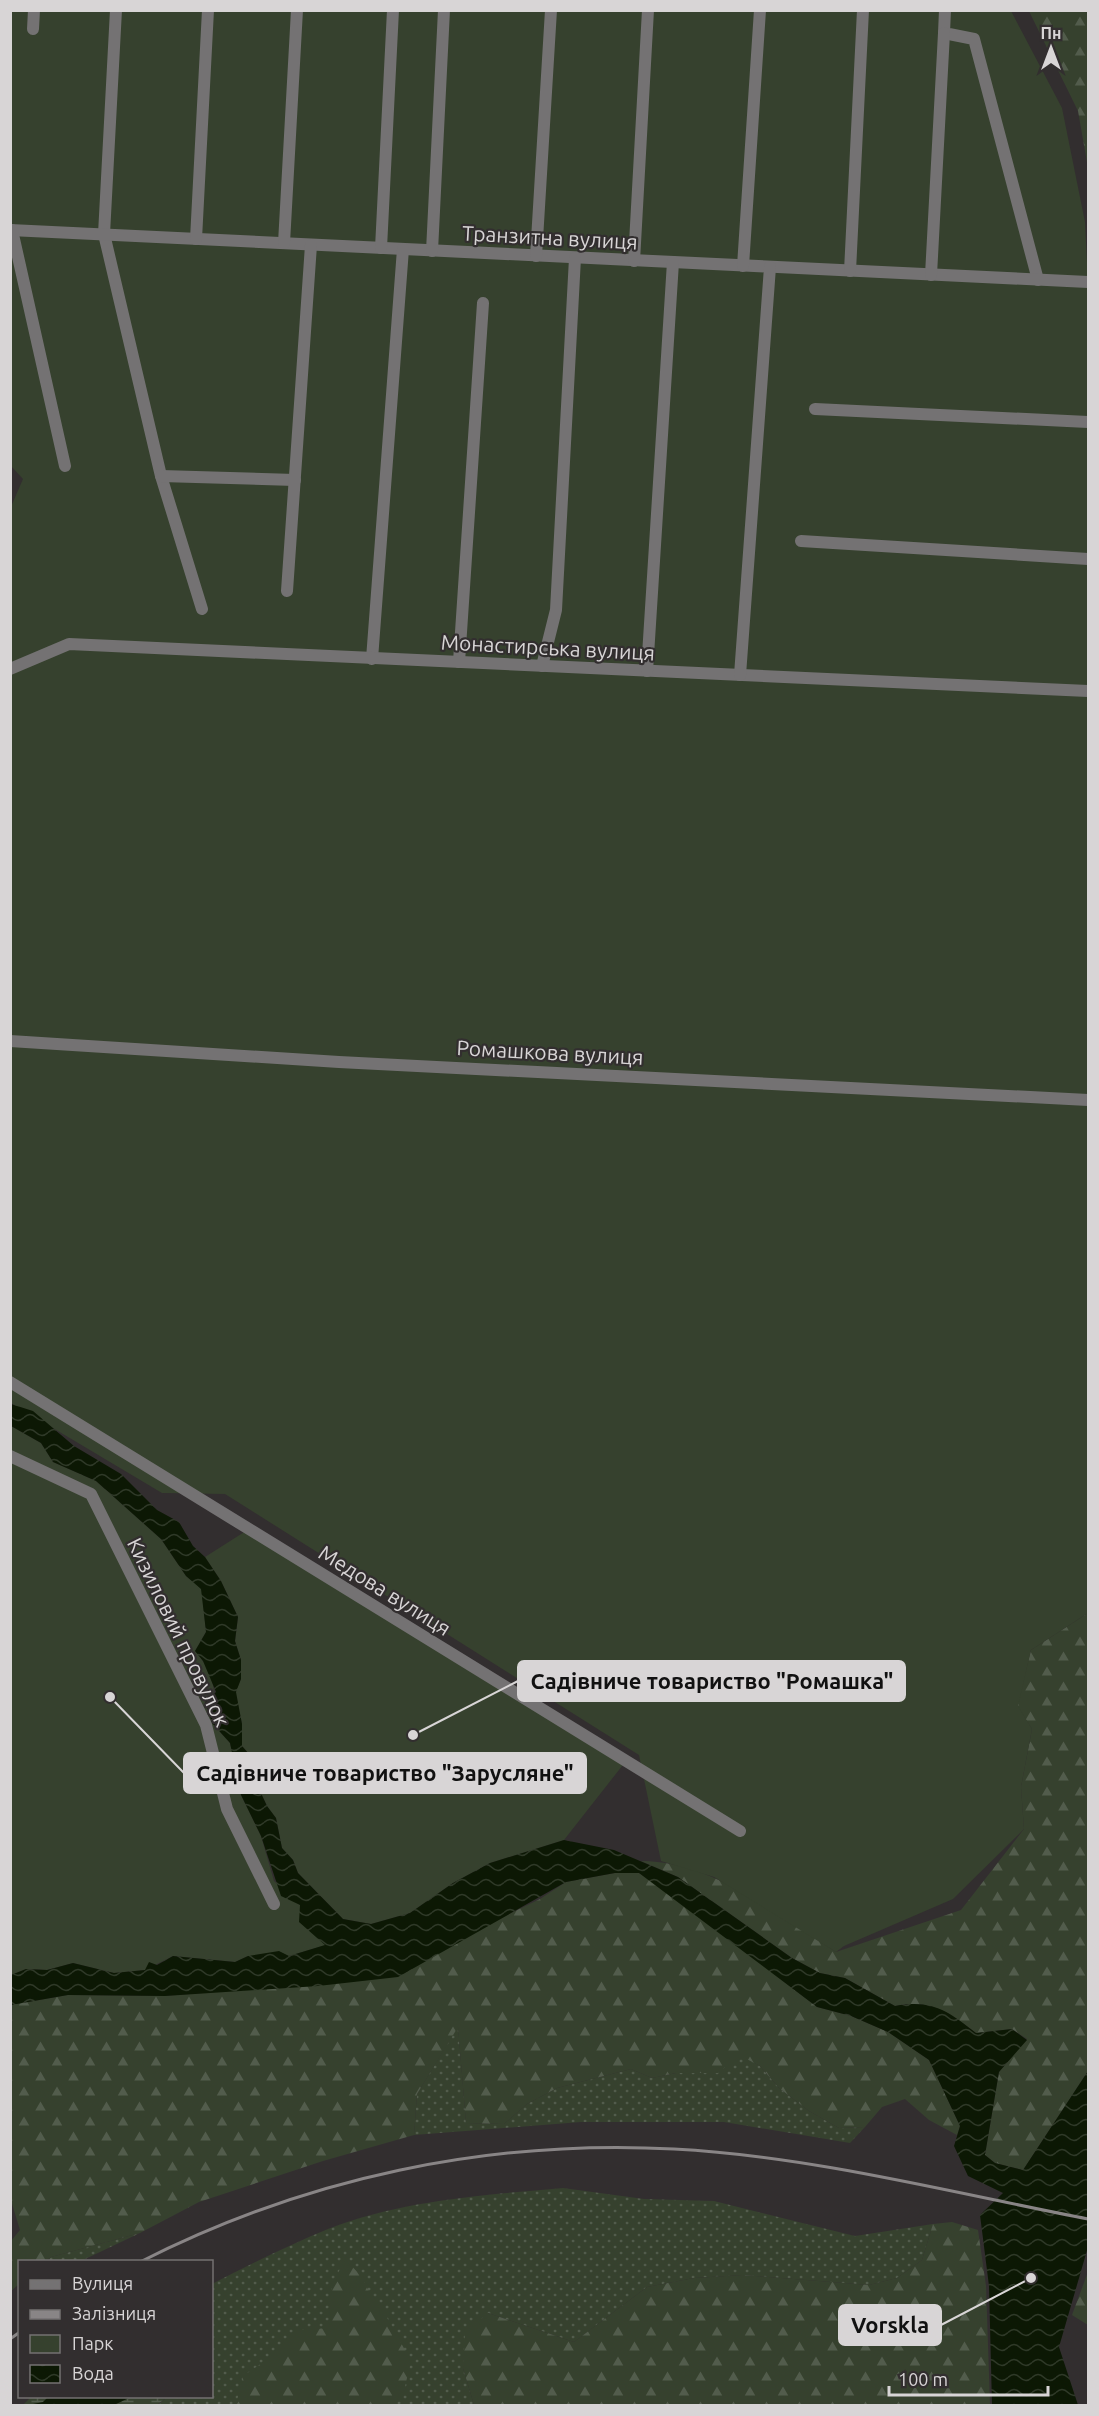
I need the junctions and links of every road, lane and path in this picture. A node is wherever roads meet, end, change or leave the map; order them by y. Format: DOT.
graph roads {
  1 [pos="34,10"];
  2 [pos="116,10"];
  3 [pos="208,10"];
  4 [pos="297,10"];
  5 [pos="393,10"];
  6 [pos="444,10"];
  7 [pos="551,10"];
  8 [pos="648,10"];
  9 [pos="760,10"];
  10 [pos="863,10"];
  11 [pos="945,10"];
  12 [pos="33,29"];
  13 [pos="944,33"];
  14 [pos="11,230"];
  15 [pos="104,234"];
  16 [pos="196,239"];
  17 [pos="284,243"];
  18 [pos="311,245"];
  19 [pos="381,248"];
  20 [pos="403,249"];
  21 [pos="432,251"];
  22 [pos="536,256"];
  23 [pos="575,258"];
  24 [pos="634,261"];
  25 [pos="673,262"];
  26 [pos="743,266"];
  27 [pos="770,267"];
  28 [pos="850,271"];
  29 [pos="931,275"];
  30 [pos="1038,280"];
  31 [pos="1089,282"];
  32 [pos="483,303"];
  33 [pos="815,409"];
  34 [pos="1089,422"];
  35 [pos="65,466"];
  36 [pos="160,476"];
  37 [pos="295,480"];
  38 [pos="801,541"];
  39 [pos="1089,559"];
  40 [pos="287,591"];
  41 [pos="201,609"];
  42 [pos="372,658"];
  43 [pos="459,662"];
  44 [pos="542,666"];
  45 [pos="10,669"];
  46 [pos="647,671"];
  47 [pos="740,675"];
  48 [pos="1089,691"];
  49 [pos="10,1041"];
  50 [pos="1089,1100"];
  51 [pos="10,1382"];
  52 [pos="10,1456"];
  53 [pos="740,1831"];
  54 [pos="274,1904"];
  1 -- 12 [label="street"];
  2 -- 15 [label="street"];
  3 -- 16 [label="street"];
  4 -- 17 [label="street"];
  5 -- 19 [label="street"];
  6 -- 21 [label="street"];
  7 -- 22 [label="street"];
  8 -- 24 [label="street"];
  9 -- 26 [label="street"];
  10 -- 28 [label="street"];
  11 -- 13 [label="street"];
  13 -- 29 [label="street"];
  13 -- 30 [label="street"];
  14 -- 15 [label="street, Транзитна вулиця"];
  14 -- 35 [label="street"];
  15 -- 16 [label="street, Транзитна вулиця"];
  15 -- 36 [label="street"];
  16 -- 17 [label="street, Транзитна вулиця"];
  17 -- 18 [label="street, Транзитна вулиця"];
  18 -- 19 [label="street, Транзитна вулиця"];
  18 -- 37 [label="street"];
  19 -- 20 [label="street, Транзитна вулиця"];
  20 -- 21 [label="street, Транзитна вулиця"];
  20 -- 42 [label="street"];
  21 -- 22 [label="street, Транзитна вулиця"];
  22 -- 23 [label="street, Транзитна вулиця"];
  23 -- 24 [label="street, Транзитна вулиця"];
  23 -- 44 [label="street"];
  24 -- 25 [label="street, Транзитна вулиця"];
  25 -- 26 [label="street, Транзитна вулиця"];
  25 -- 46 [label="street"];
  26 -- 27 [label="street, Транзитна вулиця"];
  27 -- 28 [label="street, Транзитна вулиця"];
  27 -- 47 [label="street"];
  28 -- 29 [label="street, Транзитна вулиця"];
  29 -- 30 [label="street, Транзитна вулиця"];
  30 -- 31 [label="street, Транзитна вулиця"];
  32 -- 43 [label="street"];
  33 -- 34 [label="street"];
  36 -- 37 [label="street"];
  36 -- 41 [label="street"];
  37 -- 40 [label="street"];
  38 -- 39 [label="street"];
  42 -- 43 [label="street, Монастирська вулиця"];
  42 -- 45 [label="street, Монастирська вулиця"];
  43 -- 44 [label="street, Монастирська вулиця"];
  44 -- 46 [label="street, Монастирська вулиця"];
  46 -- 47 [label="street, Монастирська вулиця"];
  47 -- 48 [label="street, Монастирська вулиця"];
  49 -- 50 [label="street, Ромашкова вулиця"];
  51 -- 53 [label="street, Медова вулиця"];
  52 -- 54 [label="street, Кизиловий провулок"];
}
